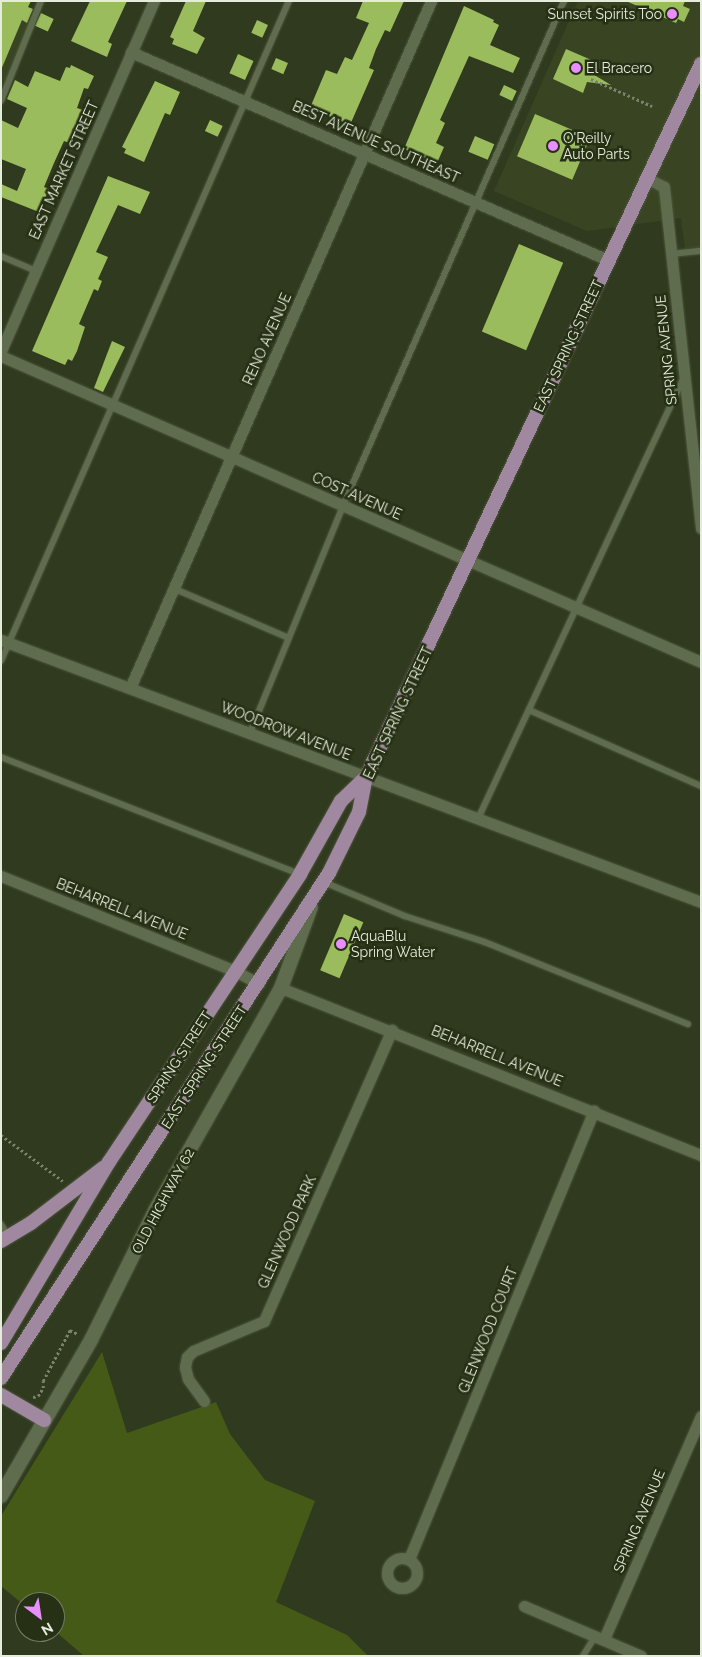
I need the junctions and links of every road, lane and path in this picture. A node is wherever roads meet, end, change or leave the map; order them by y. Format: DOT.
graph roads {
  1 [pos="42,1"];
  2 [pos="154,1"];
  3 [pos="289,1"];
  4 [pos="431,1"];
  5 [pos="564,1"];
  6 [pos="132,52"];
  7 [pos="700,67"];
  8 [pos="591,78"];
  9 [pos="1,100"];
  10 [pos="246,102"];
  11 [pos="652,106"];
  12 [pos="364,154"];
  13 [pos="647,178"];
  14 [pos="476,203"];
  15 [pos="701,251"];
  16 [pos="671,254"];
  17 [pos="1,256"];
  18 [pos="608,260"];
  19 [pos="36,271"];
  20 [pos="1,351"];
  21 [pos="1,356"];
  22 [pos="684,377"];
  23 [pos="111,404"];
  24 [pos="231,457"];
  25 [pos="698,486"];
  26 [pos="343,506"];
  27 [pos="701,528"];
  28 [pos="469,561"];
  29 [pos="173,588"];
  30 [pos="577,608"];
  31 [pos="289,638"];
  32 [pos="5,641"];
  33 [pos="1,661"];
  34 [pos="701,662"];
  35 [pos="130,688"];
  36 [pos="529,710"];
  37 [pos="250,733"];
  38 [pos="1,757"];
  39 [pos="366,777"];
  40 [pos="701,786"];
  41 [pos="478,819"];
  42 [pos="300,874"];
  43 [pos="1,876"];
  44 [pos="324,882"];
  45 [pos="313,901"];
  46 [pos="701,902"];
  47 [pos="235,971"];
  48 [pos="259,984"];
  49 [pos="280,988"];
  50 [pos="688,1024"];
  51 [pos="392,1030"];
  52 [pos="594,1111"];
  53 [pos="1,1135"];
  54 [pos="701,1154"];
  55 [pos="109,1162"];
  56 [pos="63,1181"];
  57 [pos="1,1224"];
  58 [pos="5,1239"];
  59 [pos="91,1340"];
  60 [pos="1,1343"];
  61 [pos="1,1378"];
  62 [pos="24,1394"];
  63 [pos="1,1395"];
  64 [pos="204,1401"];
  65 [pos="701,1416"];
  66 [pos="44,1420"];
  67 [pos="1,1496"];
  68 [pos="409,1560"];
  69 [pos="524,1606"];
  70 [pos="600,1637"];
  71 [pos="583,1656"];
  72 [pos="641,1656"];
  1 -- 9 [label="lane"];
  2 -- 6 [label="street, EAST MARKET STREET"];
  3 -- 10 [label="lane"];
  4 -- 12 [label="street, RENO AVENUE"];
  5 -- 14 [label="lane"];
  6 -- 10 [label="street, BEST AVENUE SOUTHEAST"];
  6 -- 19 [label="street, EAST MARKET STREET"];
  7 -- 13 [label="main road, EAST SPRING STREET"];
  8 -- 11 [label="path"];
  10 -- 12 [label="street, BEST AVENUE SOUTHEAST"];
  10 -- 23 [label="lane"];
  12 -- 14 [label="street, BEST AVENUE SOUTHEAST"];
  12 -- 24 [label="street, RENO AVENUE"];
  13 -- 16 [label="street, SPRING AVENUE"];
  13 -- 18 [label="main road, EAST SPRING STREET"];
  14 -- 18 [label="street, BEST AVENUE SOUTHEAST"];
  14 -- 26 [label="lane"];
  15 -- 16 [label="lane"];
  16 -- 22 [label="street, SPRING AVENUE"];
  17 -- 19 [label="lane"];
  18 -- 28 [label="main road, EAST SPRING STREET"];
  19 -- 20 [label="street, EAST MARKET STREET"];
  21 -- 23 [label="street, COST AVENUE"];
  22 -- 25 [label="street, SPRING AVENUE"];
  22 -- 30 [label="lane"];
  23 -- 24 [label="street, COST AVENUE"];
  23 -- 32 [label="lane"];
  24 -- 26 [label="street, COST AVENUE"];
  24 -- 29 [label="street, RENO AVENUE"];
  25 -- 27 [label="street, SPRING AVENUE"];
  26 -- 28 [label="street, COST AVENUE"];
  26 -- 31 [label="lane"];
  28 -- 30 [label="street, COST AVENUE"];
  28 -- 39 [label="main road, EAST SPRING STREET"];
  29 -- 31 [label="lane"];
  29 -- 35 [label="street, RENO AVENUE"];
  30 -- 34 [label="street, COST AVENUE"];
  30 -- 36 [label="lane"];
  31 -- 37 [label="lane"];
  32 -- 33 [label="lane"];
  32 -- 35 [label="street, WOODROW AVENUE"];
  35 -- 37 [label="street, WOODROW AVENUE"];
  36 -- 40 [label="lane"];
  36 -- 41 [label="lane"];
  37 -- 39 [label="street, WOODROW AVENUE"];
  38 -- 42 [label="lane"];
  39 -- 41 [label="street, WOODROW AVENUE"];
  39 -- 42 [label="main road, SPRING STREET"];
  39 -- 44 [label="main road, EAST SPRING STREET"];
  41 -- 46 [label="street, WOODROW AVENUE"];
  42 -- 47 [label="main road, SPRING STREET"];
  43 -- 47 [label="street, BEHARRELL AVENUE"];
  44 -- 45 [label="main road, EAST SPRING STREET"];
  44 -- 50 [label="lane"];
  45 -- 48 [label="main road, EAST SPRING STREET"];
  45 -- 49 [label="street, OLD HIGHWAY 62"];
  47 -- 48 [label="street, BEHARRELL AVENUE"];
  47 -- 55 [label="main road, SPRING STREET"];
  48 -- 61 [label="main road, EAST SPRING STREET"];
  49 -- 51 [label="street, BEHARRELL AVENUE"];
  49 -- 59 [label="street, OLD HIGHWAY 62"];
  51 -- 52 [label="street, BEHARRELL AVENUE"];
  51 -- 64 [label="street, GLENWOOD PARK"];
  52 -- 54 [label="street, BEHARRELL AVENUE"];
  52 -- 68 [label="street, GLENWOOD COURT"];
  53 -- 56 [label="path"];
  55 -- 58 [label="main road"];
  55 -- 60 [label="main road, SPRING STREET"];
  57 -- 58 [label="lane"];
  59 -- 62 [label="path"];
  59 -- 66 [label="street, OLD HIGHWAY 62"];
  63 -- 66 [label="main road"];
  65 -- 70 [label="street, SPRING AVENUE"];
  66 -- 67 [label="street, OLD HIGHWAY 62"];
  69 -- 70 [label="street"];
  70 -- 71 [label="lane"];
  70 -- 72 [label="street"];
}
